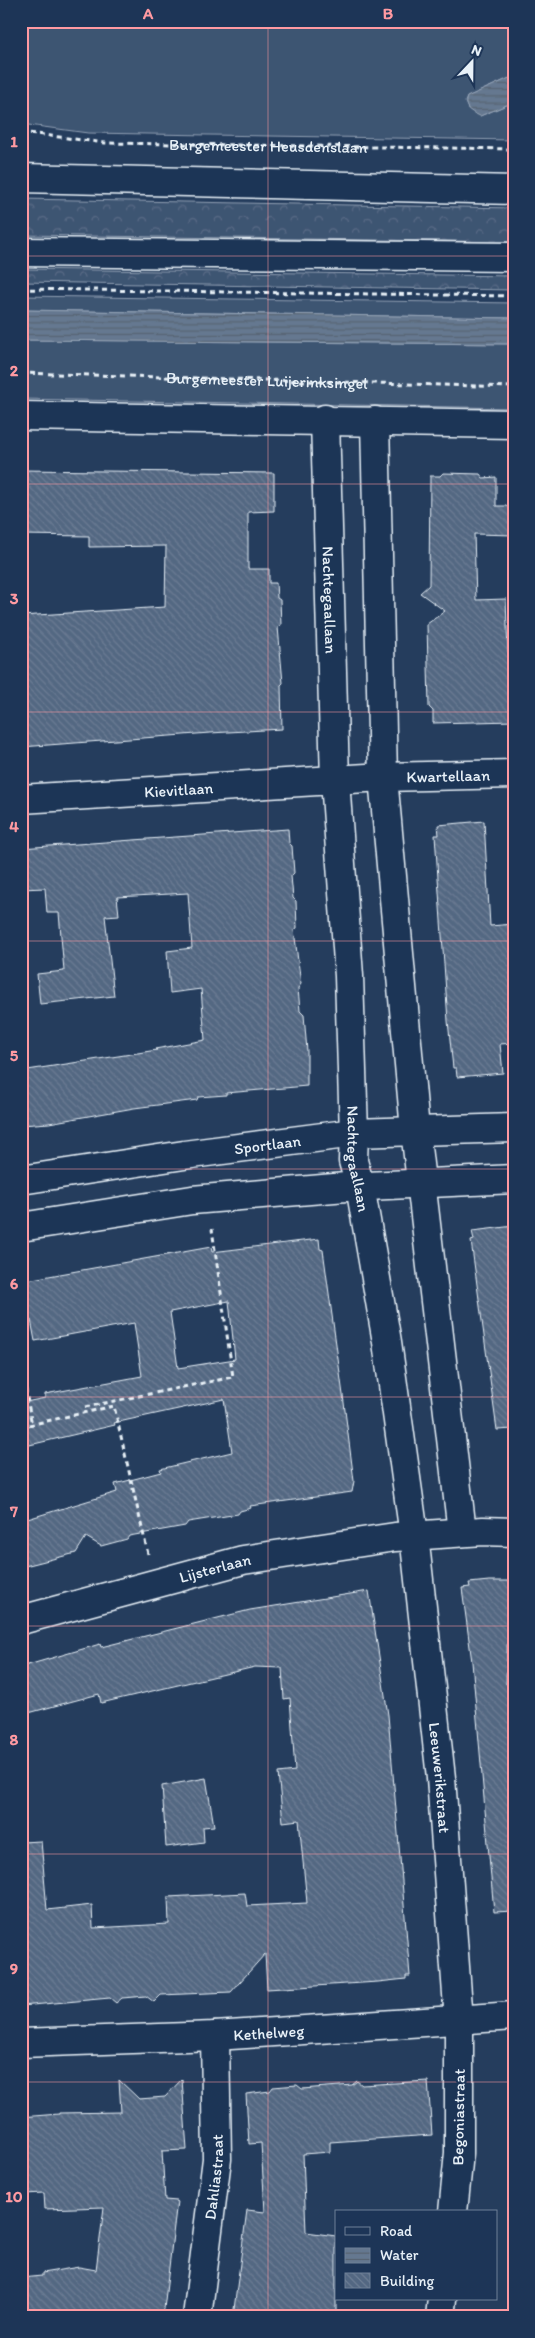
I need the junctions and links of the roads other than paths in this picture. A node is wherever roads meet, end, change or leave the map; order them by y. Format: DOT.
graph roads {
  1 [pos="21,178"];
  2 [pos="514,190"];
  3 [pos="21,252"];
  4 [pos="514,257"];
  5 [pos="21,416"];
  6 [pos="325,419"];
  7 [pos="375,421"];
  8 [pos="514,424"];
  9 [pos="514,774"];
  10 [pos="382,777"];
  11 [pos="335,780"];
  12 [pos="21,799"];
  13 [pos="514,1128"];
  14 [pos="415,1130"];
  15 [pos="354,1132"];
  16 [pos="514,1179"];
  17 [pos="21,1180"];
  18 [pos="423,1184"];
  19 [pos="360,1186"];
  20 [pos="21,1227"];
  21 [pos="462,1532"];
  22 [pos="514,1532"];
  23 [pos="414,1535"];
  24 [pos="21,1620"];
  25 [pos="514,2016"];
  26 [pos="458,2021"];
  27 [pos="215,2036"];
  28 [pos="21,2043"];
  29 [pos="452,2210"];
  30 [pos="442,2300"];
  31 [pos="196,2317"];
  32 [pos="440,2317"];
  1 -- 2 [label="street"];
  3 -- 4 [label="street"];
  5 -- 6 [label="street"];
  6 -- 7 [label="street"];
  6 -- 11 [label="street, Nachtegaallaan"];
  7 -- 8 [label="street"];
  7 -- 10 [label="street"];
  9 -- 10 [label="street, Kwartellaan"];
  10 -- 11 [label="street"];
  10 -- 14 [label="street"];
  11 -- 12 [label="street, Kievitlaan"];
  11 -- 15 [label="street, Nachtegaallaan"];
  13 -- 14 [label="street, Sportlaan"];
  14 -- 15 [label="street, Sportlaan"];
  14 -- 18 [label="street"];
  15 -- 17 [label="street, Sportlaan"];
  15 -- 19 [label="street, Nachtegaallaan"];
  16 -- 18 [label="street"];
  18 -- 19 [label="street"];
  18 -- 21 [label="street"];
  19 -- 20 [label="street"];
  19 -- 23 [label="street, Nachtegaallaan"];
  21 -- 22 [label="street, Lijsterlaan"];
  21 -- 23 [label="street, Lijsterlaan"];
  23 -- 24 [label="street, Lijsterlaan"];
  23 -- 26 [label="street, Leeuwerikstraat"];
  25 -- 26 [label="street, Kethelweg"];
  26 -- 27 [label="street, Kethelweg"];
  26 -- 29 [label="street, Begoniastraat"];
  27 -- 28 [label="street, Kethelweg"];
  27 -- 31 [label="street, Dahliastraat"];
  30 -- 32 [label="street"];
}
